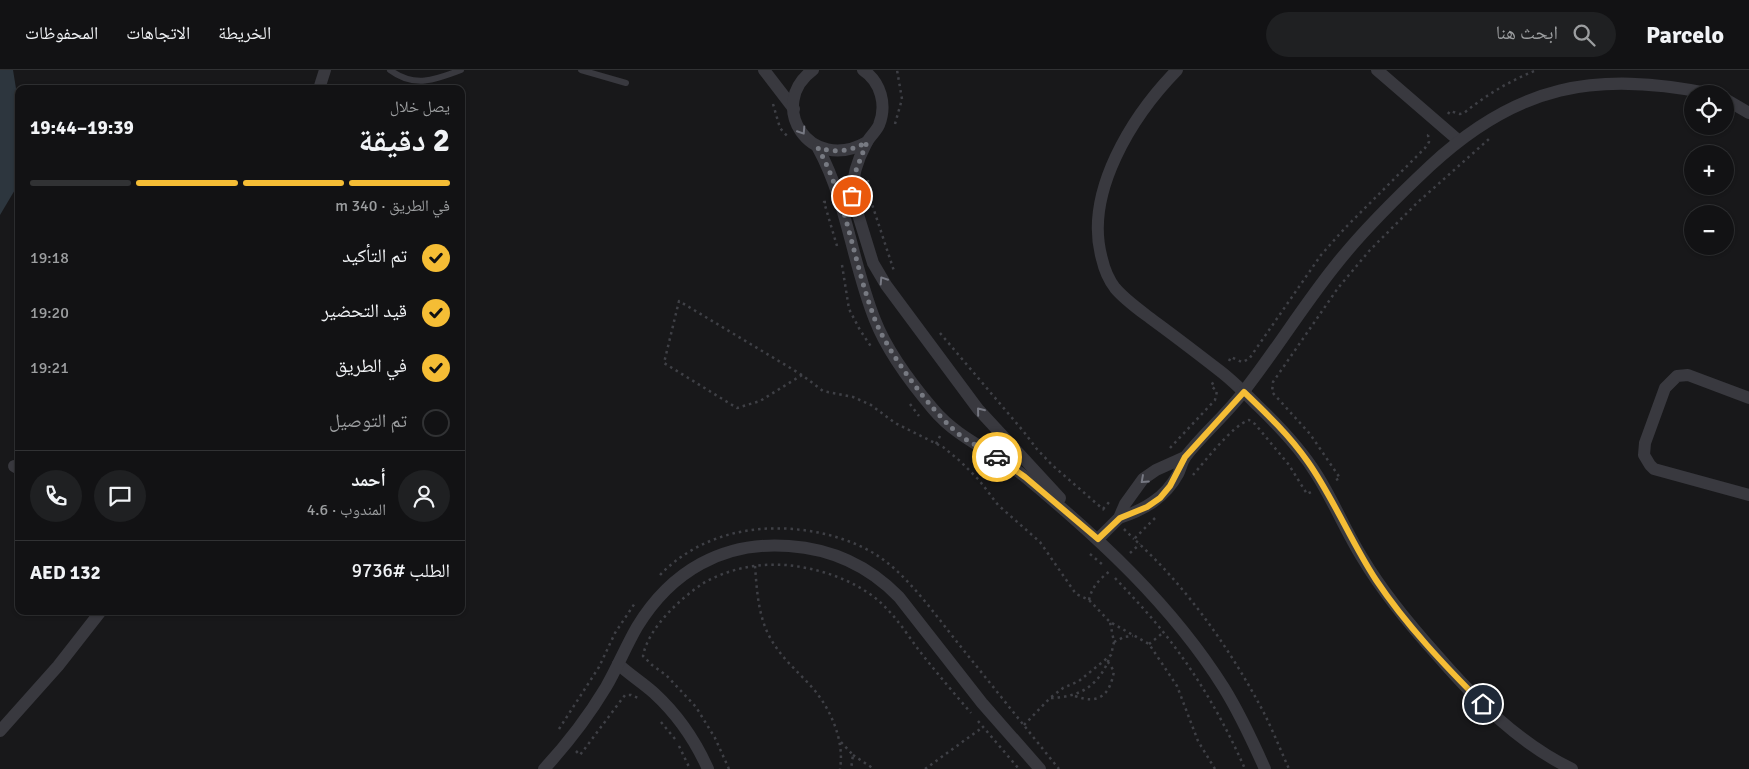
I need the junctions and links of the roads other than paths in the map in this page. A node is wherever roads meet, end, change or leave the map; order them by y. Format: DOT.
graph roads {
  1 [pos="325,70"];
  2 [pos="390,70"];
  3 [pos="461,70"];
  4 [pos="581,70"];
  5 [pos="764,70"];
  6 [pos="813,70"];
  7 [pos="863,70"];
  8 [pos="880,70"];
  9 [pos="1177,70"];
  10 [pos="1377,70"];
  11 [pos="1618,71"];
  12 [pos="598,72"];
  13 [pos="626,83"];
  14 [pos="320,85"];
  15 [pos="1686,85"];
  16 [pos="878,87"];
  17 [pos="1734,104"];
  18 [pos="794,109"];
  19 [pos="1749,113"];
  20 [pos="1458,140"];
  21 [pos="867,142"];
  22 [pos="818,148"];
  23 [pos="862,229"];
  24 [pos="850,233"];
  25 [pos="1244,392"];
  26 [pos="1749,398"];
  27 [pos="1185,457"];
  28 [pos="1749,496"];
  29 [pos="1118,520"];
  30 [pos="1083,525"];
  31 [pos="1098,539"];
  32 [pos="98,615"];
  33 [pos="618,664"];
  34 [pos="0,731"];
  35 [pos="544,769"];
  36 [pos="708,769"];
  37 [pos="1040,769"];
  38 [pos="1265,769"];
  39 [pos="1572,769"];
  1 -- 14 [label="street"];
  2 -- 3 [label="lane"];
  4 -- 12 [label="lane"];
  5 -- 18 [label="street"];
  6 -- 18 [label="street"];
  7 -- 16 [label="street"];
  8 -- 16 [label="street"];
  9 -- 25 [label="street"];
  10 -- 20 [label="street"];
  11 -- 15 [label="street"];
  11 -- 20 [label="street"];
  12 -- 13 [label="lane"];
  16 -- 21 [label="street"];
  17 -- 19 [label="street"];
  18 -- 22 [label="street, one-way"];
  20 -- 25 [label="street"];
  21 -- 22 [label="street"];
  21 -- 23 [label="street"];
  22 -- 24 [label="street"];
  23 -- 24 [label="street"];
  30 -- 23 [label="street, one-way"];
  24 -- 30 [label="street"];
  25 -- 27 [label="street"];
  25 -- 39 [label="street"];
  26 -- 28 [label="street"];
  27 -- 29 [label="street, one-way"];
  27 -- 29 [label="street"];
  29 -- 31 [label="street"];
  30 -- 31 [label="street"];
  31 -- 38 [label="street"];
  32 -- 34 [label="street"];
  33 -- 35 [label="street"];
  33 -- 36 [label="street"];
  33 -- 37 [label="street"];
}
